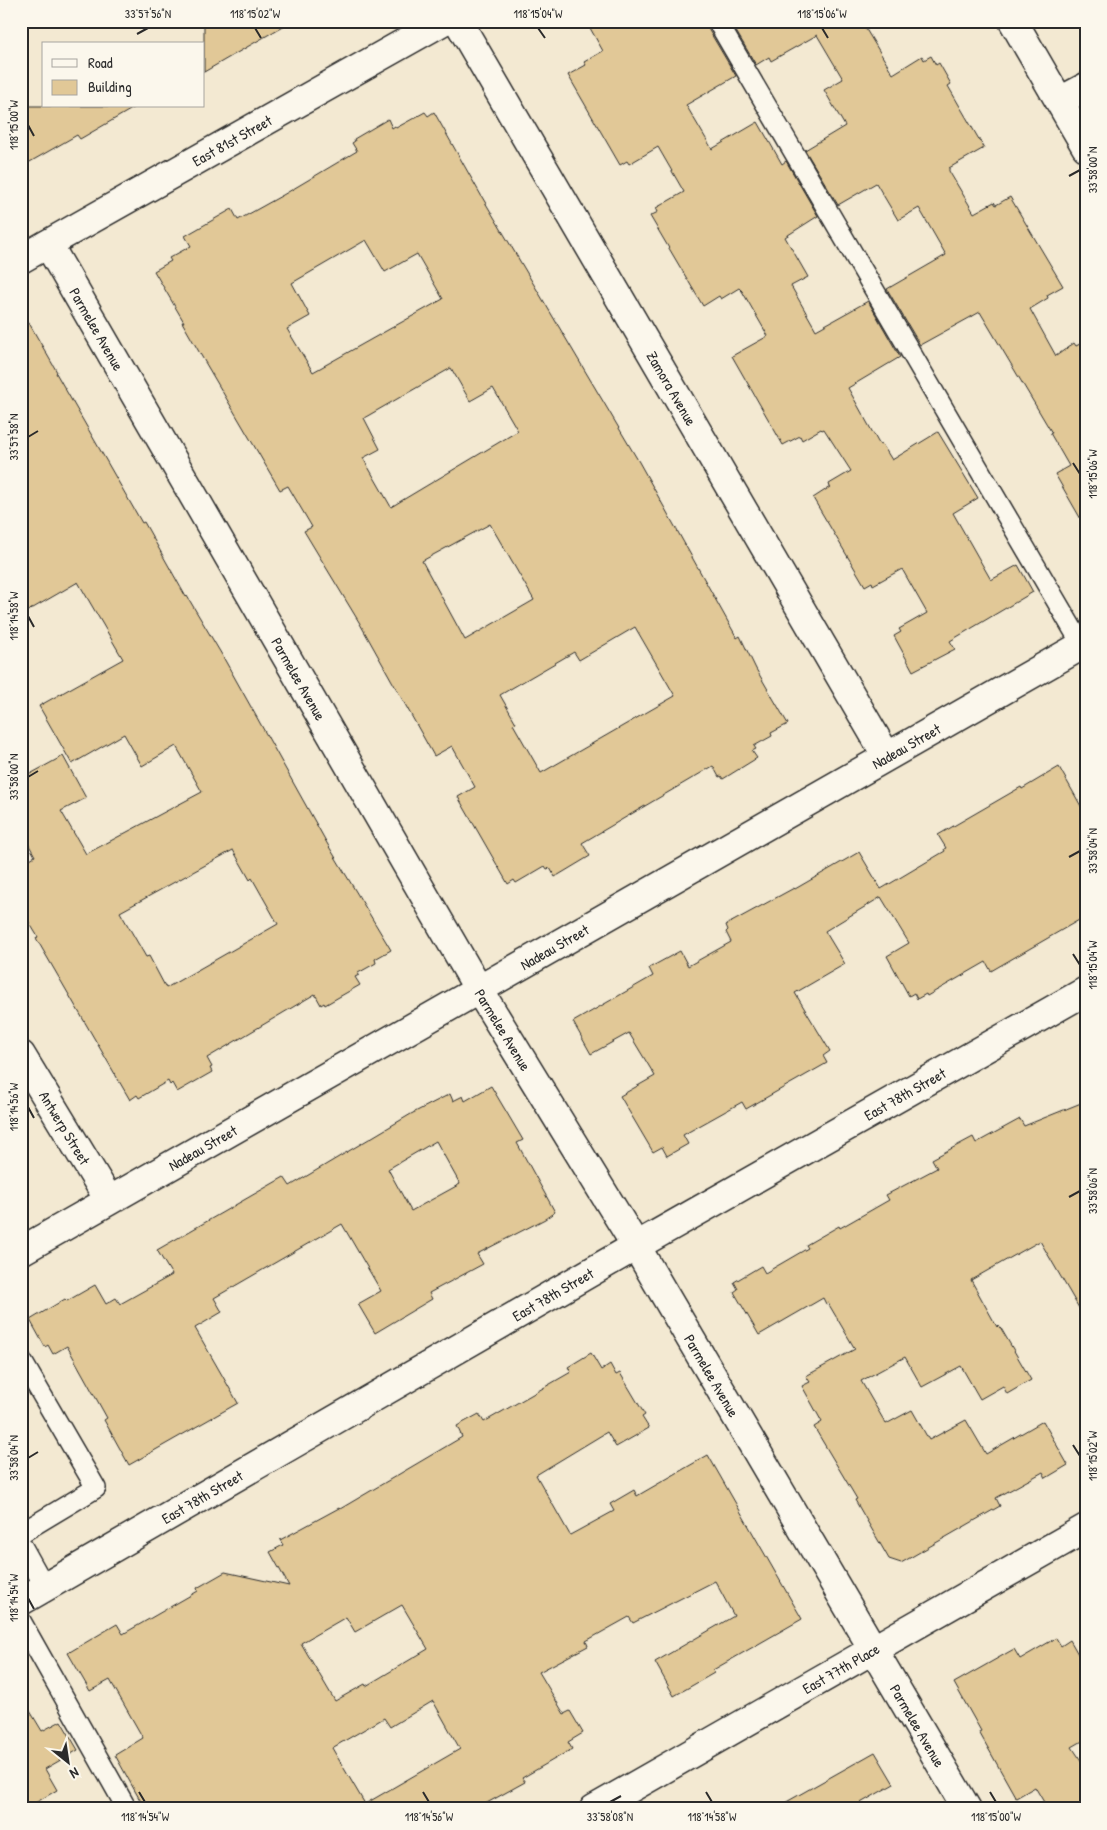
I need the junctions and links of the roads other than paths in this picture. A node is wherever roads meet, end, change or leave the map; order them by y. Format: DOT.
graph roads {
  1 [pos="443,21"];
  2 [pos="458,21"];
  3 [pos="717,21"];
  4 [pos="1013,21"];
  5 [pos="1086,86"];
  6 [pos="1060,101"];
  7 [pos="1086,147"];
  8 [pos="48,244"];
  9 [pos="21,259"];
  10 [pos="1084,644"];
  11 [pos="886,755"];
  12 [pos="478,990"];
  13 [pos="1086,991"];
  14 [pos="21,1055"];
  15 [pos="109,1200"];
  16 [pos="636,1246"];
  17 [pos="21,1251"];
  18 [pos="21,1359"];
  19 [pos="1086,1528"];
  20 [pos="21,1533"];
  21 [pos="21,1544"];
  22 [pos="45,1587"];
  23 [pos="21,1601"];
  24 [pos="21,1621"];
  25 [pos="873,1649"];
  26 [pos="127,1809"];
  27 [pos="594,1809"];
  28 [pos="967,1809"];
  1 -- 8 [label="street, East 81st Street"];
  2 -- 11 [label="street, Zamora Avenue"];
  3 -- 10 [label="lane"];
  4 -- 6 [label="street"];
  5 -- 6 [label="street"];
  6 -- 7 [label="street"];
  8 -- 9 [label="street, East 81st Street"];
  8 -- 12 [label="street, Parmelee Avenue"];
  10 -- 11 [label="street, Nadeau Street"];
  11 -- 12 [label="street, Nadeau Street"];
  12 -- 15 [label="street, Nadeau Street"];
  12 -- 16 [label="street, Parmelee Avenue"];
  13 -- 16 [label="street, East 78th Street"];
  14 -- 15 [label="street, Antwerp Street"];
  15 -- 17 [label="street, Nadeau Street"];
  16 -- 22 [label="street, East 78th Street"];
  16 -- 25 [label="street, Parmelee Avenue"];
  18 -- 20 [label="lane"];
  19 -- 25 [label="street, East 77th Place"];
  21 -- 22 [label="lane"];
  22 -- 23 [label="street, East 78th Street"];
  24 -- 26 [label="lane"];
  25 -- 27 [label="street, East 77th Place"];
  25 -- 28 [label="street, Parmelee Avenue"];
}
